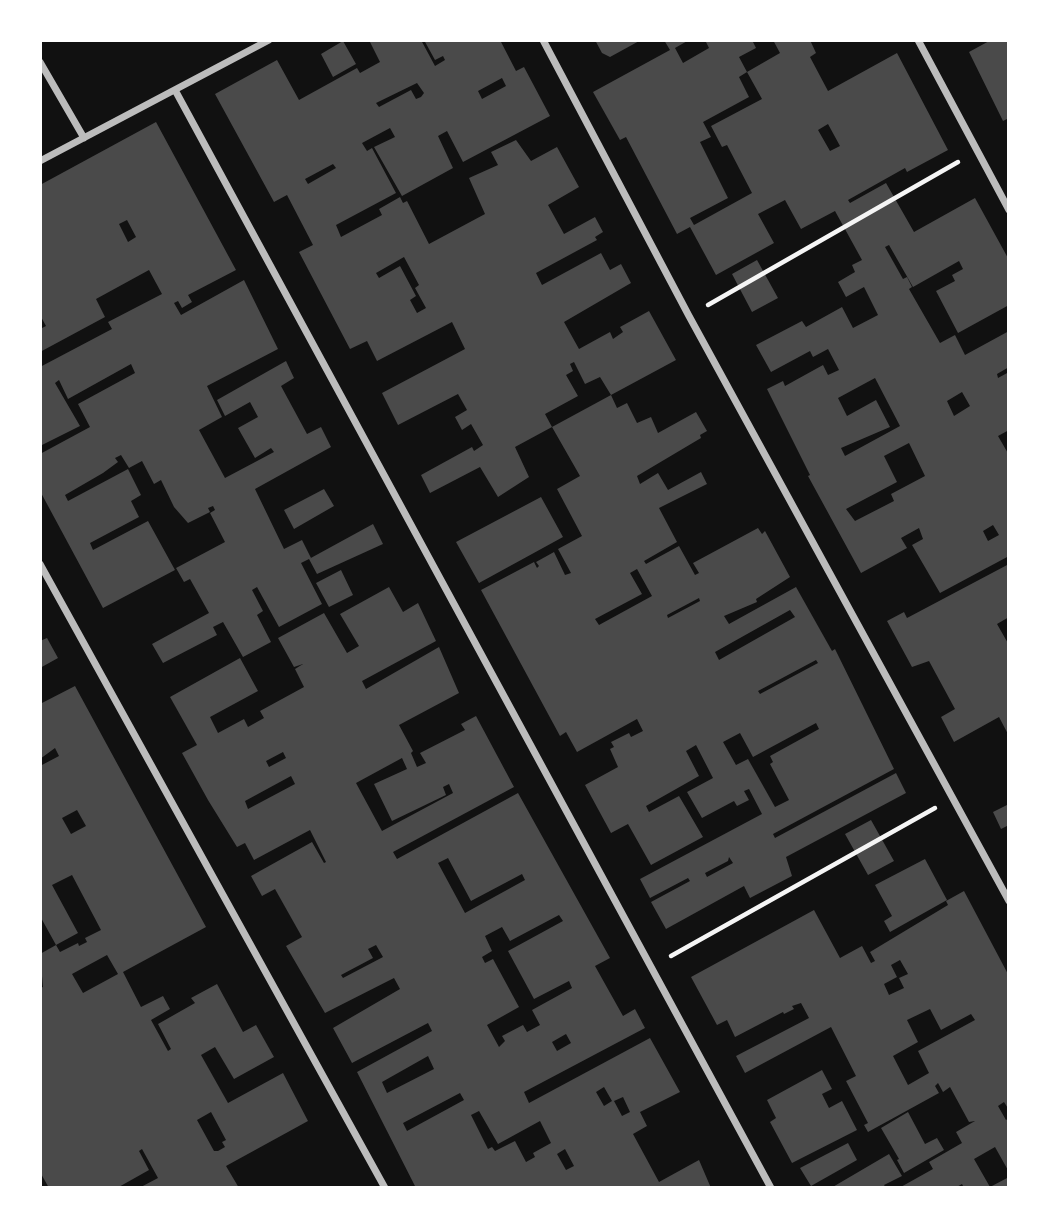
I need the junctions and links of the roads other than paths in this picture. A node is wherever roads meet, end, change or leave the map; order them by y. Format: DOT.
graph roads {
  1 [pos="269,40"];
  2 [pos="543,40"];
  3 [pos="918,40"];
  4 [pos="40,62"];
  5 [pos="175,90"];
  6 [pos="84,138"];
  7 [pos="40,161"];
  8 [pos="1009,210"];
  9 [pos="40,564"];
  10 [pos="1009,901"];
  11 [pos="385,1188"];
  12 [pos="771,1188"];
  1 -- 5 [label="street"];
  2 -- 10 [label="street"];
  3 -- 8 [label="street"];
  4 -- 6 [label="street"];
  5 -- 6 [label="street"];
  5 -- 12 [label="street"];
  6 -- 7 [label="street"];
  9 -- 11 [label="street"];
}
